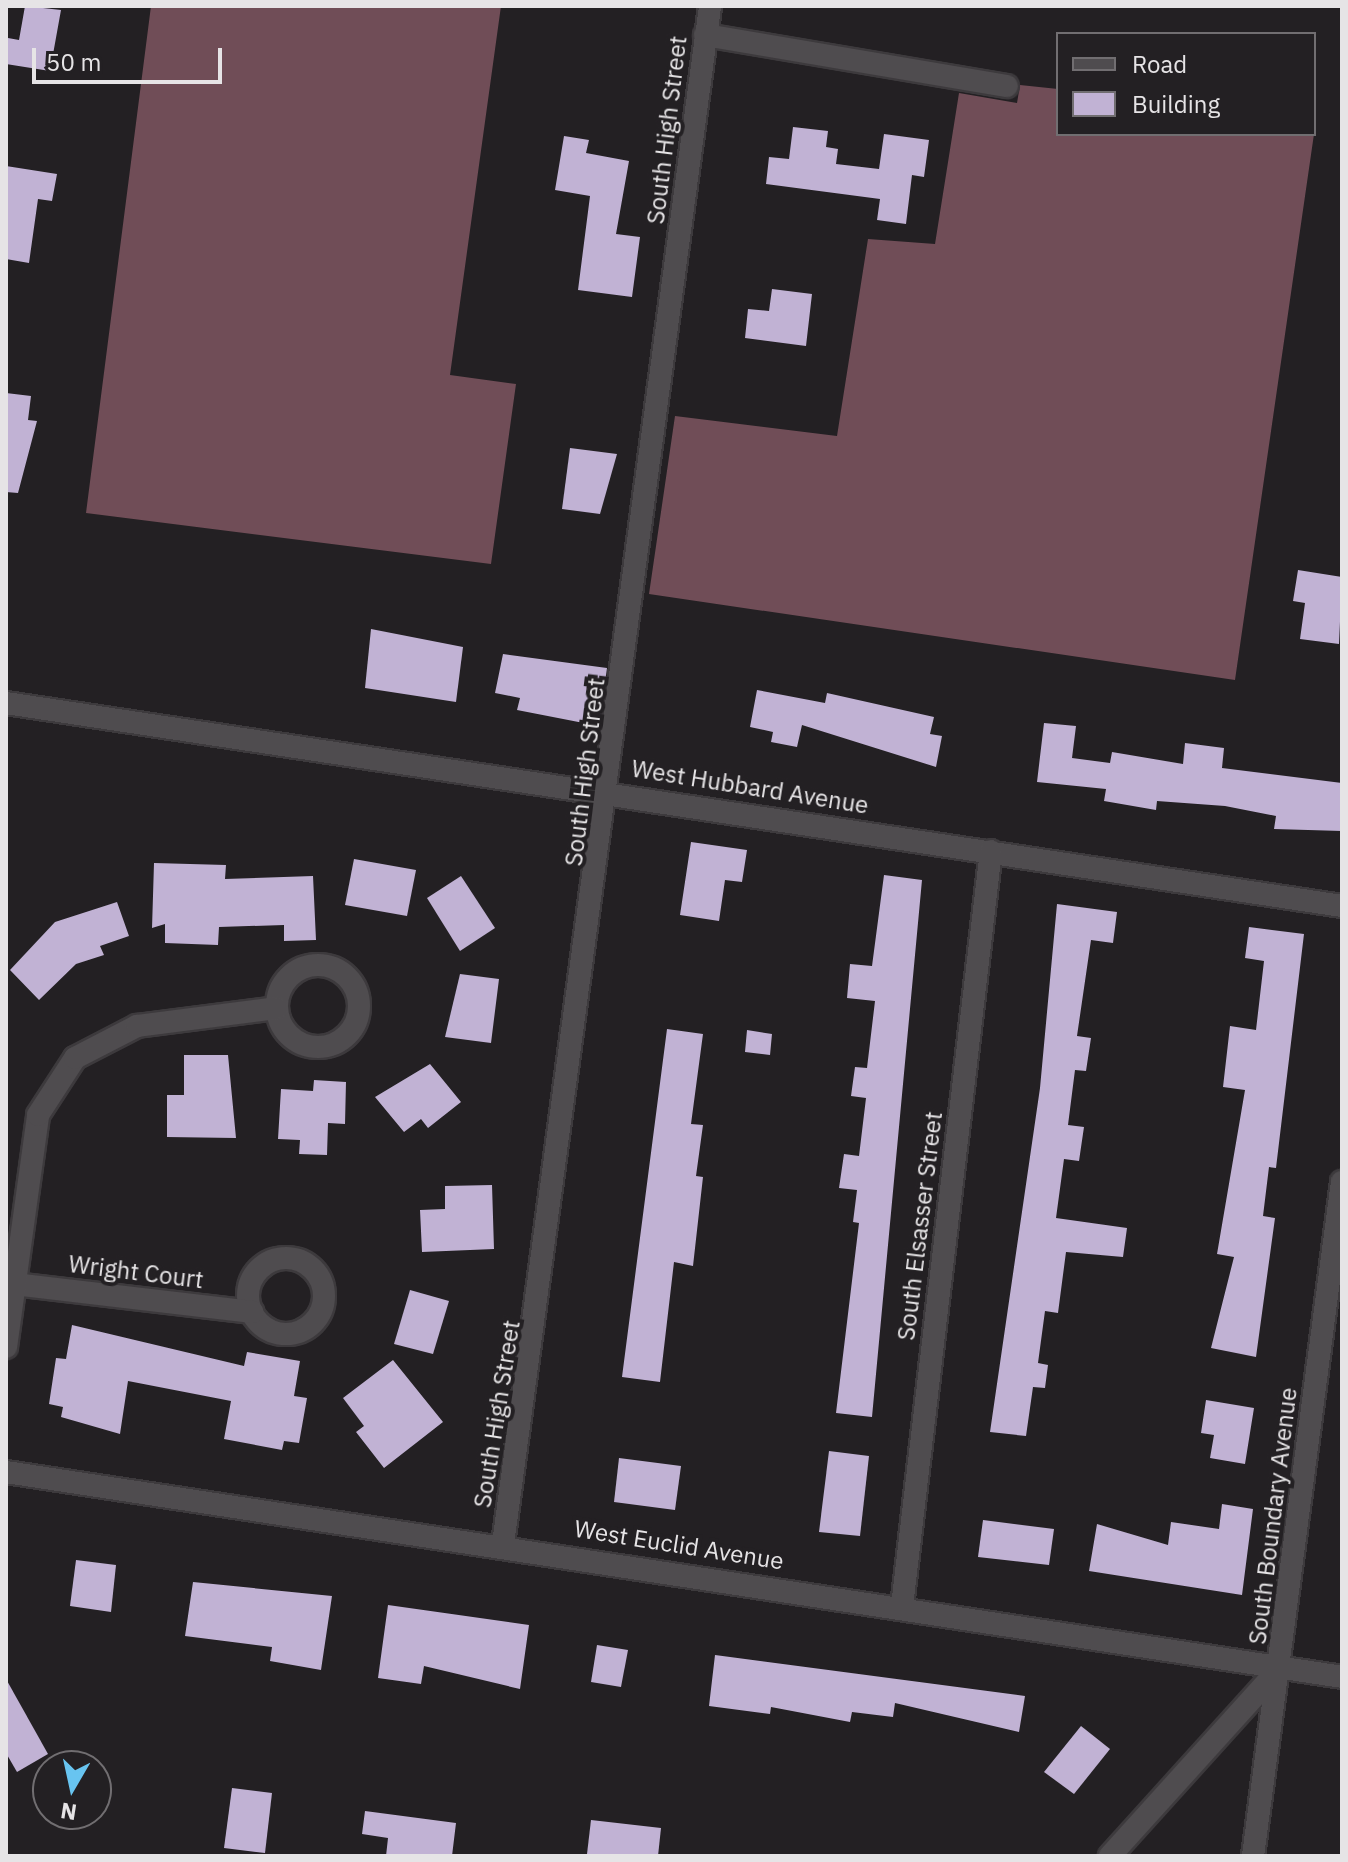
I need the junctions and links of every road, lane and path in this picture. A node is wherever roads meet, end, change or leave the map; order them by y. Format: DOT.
graph roads {
  1 [pos="710,6"];
  2 [pos="705,35"];
  3 [pos="1007,86"];
  4 [pos="6,703"];
  5 [pos="609,792"];
  6 [pos="991,851"];
  7 [pos="1342,906"];
  8 [pos="277,1008"];
  9 [pos="1342,1182"];
  10 [pos="14,1284"];
  11 [pos="252,1312"];
  12 [pos="6,1347"];
  13 [pos="6,1472"];
  14 [pos="503,1544"];
  15 [pos="902,1606"];
  16 [pos="1280,1668"];
  17 [pos="1342,1677"];
  18 [pos="1110,1856"];
  19 [pos="1253,1856"];
  1 -- 2 [label="street, South High Street"];
  2 -- 3 [label="street"];
  2 -- 5 [label="street, South High Street"];
  4 -- 5 [label="street, West Hubbard Avenue"];
  5 -- 6 [label="street, West Hubbard Avenue"];
  5 -- 14 [label="street, South High Street"];
  6 -- 7 [label="street, West Hubbard Avenue"];
  6 -- 15 [label="street, South Elsasser Street"];
  8 -- 10 [label="street"];
  9 -- 16 [label="street, South Boundary Avenue"];
  10 -- 11 [label="street, Wright Court"];
  10 -- 12 [label="street"];
  13 -- 14 [label="street, West Euclid Avenue"];
  14 -- 15 [label="street, West Euclid Avenue"];
  15 -- 16 [label="street, West Euclid Avenue"];
  16 -- 17 [label="street, West Euclid Avenue"];
  16 -- 18 [label="street"];
  16 -- 19 [label="street, South Boundary Avenue"];
}
